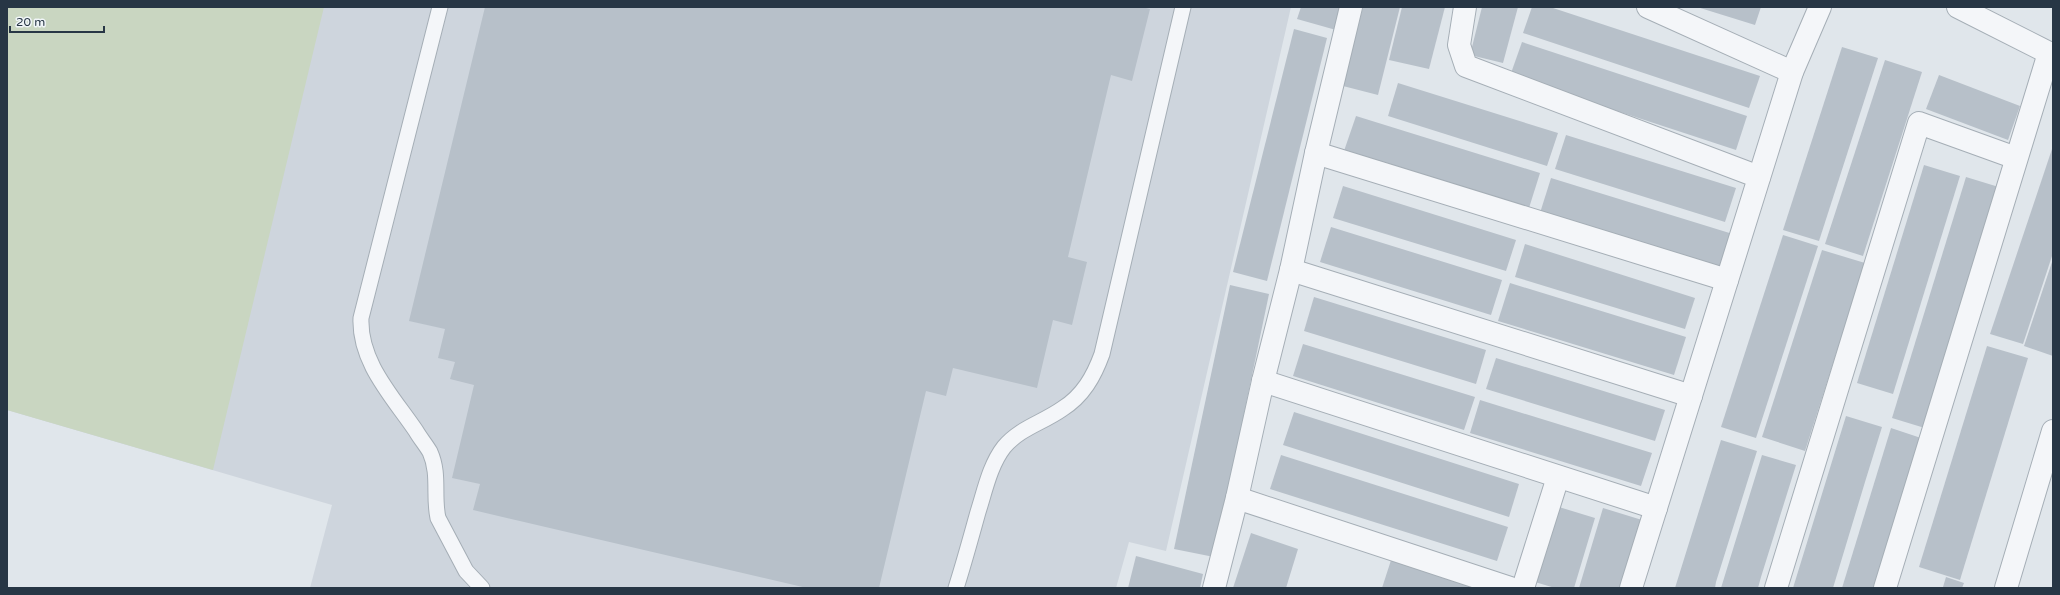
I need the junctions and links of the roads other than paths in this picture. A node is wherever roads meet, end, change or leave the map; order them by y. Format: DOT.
graph roads {
  1 [pos="440,7"];
  2 [pos="1183,7"];
  3 [pos="1351,7"];
  4 [pos="1465,7"];
  5 [pos="1648,7"];
  6 [pos="1820,7"];
  7 [pos="1958,7"];
  8 [pos="2051,54"];
  9 [pos="1792,72"];
  10 [pos="1316,153"];
  11 [pos="2016,158"];
  12 [pos="1759,177"];
  13 [pos="1291,270"];
  14 [pos="1727,280"];
  15 [pos="1263,380"];
  16 [pos="1691,396"];
  17 [pos="2053,431"];
  18 [pos="1558,477"];
  19 [pos="1237,498"];
  20 [pos="1656,508"];
  21 [pos="1890,587"];
  22 [pos="482,588"];
  23 [pos="956,588"];
  24 [pos="1214,588"];
  25 [pos="1510,588"];
  26 [pos="1522,588"];
  27 [pos="1631,588"];
  28 [pos="1776,588"];
  29 [pos="2006,588"];
  1 -- 22 [label="lane"];
  2 -- 23 [label="lane"];
  3 -- 10 [label="street"];
  4 -- 12 [label="street"];
  5 -- 9 [label="street"];
  6 -- 9 [label="street"];
  7 -- 8 [label="street"];
  8 -- 11 [label="street"];
  9 -- 12 [label="street"];
  10 -- 13 [label="street"];
  10 -- 14 [label="street"];
  11 -- 21 [label="street"];
  11 -- 28 [label="street"];
  12 -- 14 [label="street"];
  13 -- 15 [label="street"];
  13 -- 16 [label="street"];
  14 -- 16 [label="street"];
  15 -- 18 [label="street"];
  15 -- 19 [label="street"];
  16 -- 20 [label="street"];
  17 -- 29 [label="street"];
  18 -- 20 [label="street"];
  18 -- 26 [label="street"];
  19 -- 24 [label="street"];
  19 -- 25 [label="street"];
  20 -- 27 [label="street"];
}
